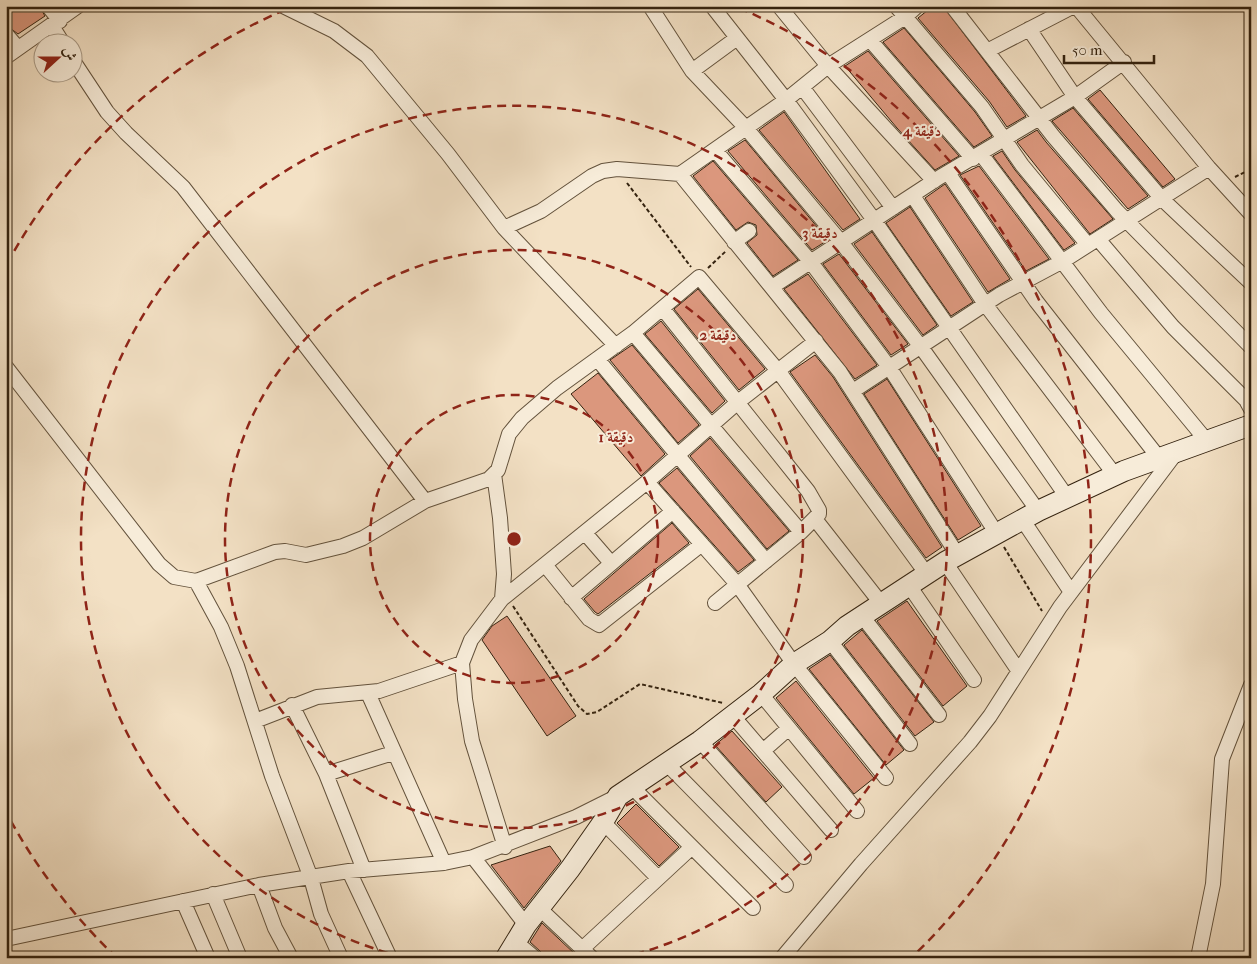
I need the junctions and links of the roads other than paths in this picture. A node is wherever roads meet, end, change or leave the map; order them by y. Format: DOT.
graph roads {
  1 [pos="48,6"];
  2 [pos="78,6"];
  3 [pos="283,6"];
  4 [pos="650,6"];
  5 [pos="712,6"];
  6 [pos="779,6"];
  7 [pos="918,6"];
  8 [pos="952,6"];
  9 [pos="1075,6"];
  10 [pos="901,12"];
  11 [pos="56,23"];
  12 [pos="1029,28"];
  13 [pos="59,32"];
  14 [pos="6,34"];
  15 [pos="737,38"];
  16 [pos="870,40"];
  17 [pos="18,48"];
  18 [pos="987,51"];
  19 [pos="6,57"];
  20 [pos="1124,62"];
  21 [pos="828,66"];
  22 [pos="692,71"];
  23 [pos="82,74"];
  24 [pos="802,87"];
  25 [pos="1076,96"];
  26 [pos="786,100"];
  27 [pos="1040,118"];
  28 [pos="746,128"];
  29 [pos="1005,139"];
  30 [pos="715,150"];
  31 [pos="977,157"];
  32 [pos="1209,168"];
  33 [pos="948,173"];
  34 [pos="680,174"];
  35 [pos="934,181"];
  36 [pos="913,196"];
  37 [pos="1162,199"];
  38 [pos="892,208"];
  39 [pos="1251,214"];
  40 [pos="874,220"];
  41 [pos="1126,221"];
  42 [pos="504,228"];
  43 [pos="749,231"];
  44 [pos="734,242"];
  45 [pos="841,242"];
  46 [pos="1093,242"];
  47 [pos="810,261"];
  48 [pos="1063,261"];
  49 [pos="1024,282"];
  50 [pos="1251,283"];
  51 [pos="772,287"];
  52 [pos="985,304"];
  53 [pos="663,309"];
  54 [pos="948,328"];
  55 [pos="633,333"];
  56 [pos="816,341"];
  57 [pos="616,346"];
  58 [pos="921,347"];
  59 [pos="1251,347"];
  60 [pos="598,360"];
  61 [pos="6,367"];
  62 [pos="889,367"];
  63 [pos="779,372"];
  64 [pos="853,391"];
  65 [pos="738,402"];
  66 [pos="1251,408"];
  67 [pos="1251,425"];
  68 [pos="711,426"];
  69 [pos="1206,440"];
  70 [pos="678,455"];
  71 [pos="1168,455"];
  72 [pos="494,474"];
  73 [pos="1115,475"];
  74 [pos="647,482"];
  75 [pos="1067,498"];
  76 [pos="425,501"];
  77 [pos="674,512"];
  78 [pos="1030,515"];
  79 [pos="815,519"];
  80 [pos="801,532"];
  81 [pos="585,533"];
  82 [pos="997,534"];
  83 [pos="702,544"];
  84 [pos="951,558"];
  85 [pos="766,561"];
  86 [pos="611,563"];
  87 [pos="546,566"];
  88 [pos="926,573"];
  89 [pos="196,581"];
  90 [pos="737,584"];
  91 [pos="908,584"];
  92 [pos="1071,592"];
  93 [pos="504,598"];
  94 [pos="571,598"];
  95 [pos="880,602"];
  96 [pos="715,603"];
  97 [pos="862,616"];
  98 [pos="830,641"];
  99 [pos="462,662"];
  100 [pos="794,664"];
  101 [pos="1018,670"];
  102 [pos="974,680"];
  103 [pos="1251,685"];
  104 [pos="368,693"];
  105 [pos="761,694"];
  106 [pos="292,705"];
  107 [pos="737,711"];
  108 [pos="939,715"];
  109 [pos="255,720"];
  110 [pos="789,728"];
  111 [pos="700,741"];
  112 [pos="910,744"];
  113 [pos="764,750"];
  114 [pos="393,753"];
  115 [pos="667,764"];
  116 [pos="326,774"];
  117 [pos="886,778"];
  118 [pos="625,792"];
  119 [pos="857,811"];
  120 [pos="603,822"];
  121 [pos="831,830"];
  122 [pos="505,846"];
  123 [pos="692,847"];
  124 [pos="473,857"];
  125 [pos="804,857"];
  126 [pos="444,863"];
  127 [pos="364,870"];
  128 [pos="348,872"];
  129 [pos="311,878"];
  130 [pos="658,878"];
  131 [pos="259,885"];
  132 [pos="786,885"];
  133 [pos="213,894"];
  134 [pos="184,901"];
  135 [pos="539,908"];
  136 [pos="753,908"];
  137 [pos="6,939"];
  138 [pos="516,942"];
  139 [pos="587,953"];
  140 [pos="208,958"];
  141 [pos="240,958"];
  142 [pos="290,958"];
  143 [pos="341,958"];
  144 [pos="390,958"];
  145 [pos="535,958"];
  146 [pos="782,958"];
  147 [pos="1198,958"];
  1 -- 11 [label="street"];
  2 -- 11 [label="street"];
  3 -- 42 [label="street"];
  4 -- 22 [label="street"];
  5 -- 15 [label="street"];
  6 -- 21 [label="street"];
  7 -- 10 [label="street"];
  8 -- 18 [label="street"];
  9 -- 12 [label="street"];
  9 -- 20 [label="street"];
  10 -- 16 [label="street"];
  10 -- 29 [label="street"];
  11 -- 13 [label="street"];
  11 -- 17 [label="street"];
  12 -- 18 [label="street"];
  12 -- 25 [label="street"];
  14 -- 17 [label="street"];
  15 -- 22 [label="street"];
  15 -- 26 [label="street"];
  16 -- 21 [label="street"];
  16 -- 31 [label="street"];
  17 -- 19 [label="street"];
  18 -- 27 [label="street"];
  20 -- 25 [label="street"];
  20 -- 32 [label="street"];
  21 -- 24 [label="street"];
  21 -- 35 [label="street"];
  22 -- 28 [label="street"];
  23 -- 76 [label="street"];
  24 -- 26 [label="street"];
  24 -- 38 [label="street"];
  25 -- 27 [label="street"];
  25 -- 37 [label="street"];
  26 -- 28 [label="street"];
  26 -- 40 [label="street"];
  27 -- 29 [label="street"];
  27 -- 41 [label="street"];
  28 -- 30 [label="street"];
  28 -- 45 [label="street"];
  29 -- 31 [label="street"];
  29 -- 46 [label="street"];
  30 -- 34 [label="street"];
  30 -- 47 [label="street"];
  31 -- 33 [label="street"];
  31 -- 48 [label="street"];
  32 -- 37 [label="street"];
  32 -- 39 [label="street"];
  33 -- 35 [label="street"];
  33 -- 49 [label="street"];
  34 -- 42 [label="street"];
  34 -- 44 [label="street"];
  35 -- 36 [label="street"];
  36 -- 38 [label="street"];
  36 -- 52 [label="street"];
  37 -- 41 [label="street"];
  37 -- 50 [label="street"];
  38 -- 40 [label="street"];
  40 -- 45 [label="street"];
  40 -- 54 [label="street"];
  41 -- 46 [label="street"];
  41 -- 59 [label="street"];
  42 -- 57 [label="street"];
  43 -- 44 [label="street"];
  44 -- 51 [label="street"];
  45 -- 47 [label="street"];
  45 -- 58 [label="street"];
  46 -- 48 [label="street"];
  46 -- 66 [label="street"];
  47 -- 51 [label="street"];
  47 -- 62 [label="street"];
  48 -- 49 [label="street"];
  48 -- 69 [label="street"];
  49 -- 52 [label="street"];
  49 -- 71 [label="street"];
  51 -- 56 [label="street"];
  52 -- 54 [label="street"];
  52 -- 73 [label="street"];
  53 -- 55 [label="street"];
  53 -- 63 [label="street"];
  53 -- 65 [label="street"];
  54 -- 58 [label="street"];
  54 -- 75 [label="street"];
  55 -- 57 [label="street"];
  55 -- 68 [label="street"];
  56 -- 63 [label="street"];
  56 -- 64 [label="street"];
  57 -- 60 [label="street"];
  58 -- 62 [label="street"];
  58 -- 78 [label="street"];
  60 -- 70 [label="street"];
  60 -- 72 [label="street"];
  61 -- 89 [label="street"];
  62 -- 64 [label="street"];
  62 -- 82 [label="street"];
  63 -- 65 [label="street"];
  63 -- 88 [label="street"];
  64 -- 84 [label="street"];
  65 -- 68 [label="street"];
  65 -- 79 [label="street"];
  67 -- 69 [label="street"];
  68 -- 70 [label="street"];
  68 -- 80 [label="street"];
  69 -- 71 [label="street"];
  70 -- 74 [label="street"];
  70 -- 85 [label="street"];
  71 -- 73 [label="street"];
  71 -- 92 [label="street"];
  72 -- 76 [label="street"];
  72 -- 93 [label="street"];
  73 -- 75 [label="street"];
  74 -- 77 [label="street"];
  74 -- 81 [label="street"];
  75 -- 78 [label="street"];
  76 -- 89 [label="street"];
  77 -- 83 [label="street"];
  77 -- 86 [label="street"];
  78 -- 82 [label="street"];
  78 -- 92 [label="street"];
  79 -- 80 [label="street"];
  79 -- 95 [label="street"];
  80 -- 85 [label="street"];
  81 -- 86 [label="street"];
  81 -- 87 [label="street"];
  82 -- 84 [label="street"];
  83 -- 90 [label="street"];
  83 -- 94 [label="street"];
  84 -- 88 [label="street"];
  84 -- 101 [label="street"];
  85 -- 90 [label="street"];
  86 -- 94 [label="street"];
  87 -- 93 [label="street"];
  87 -- 94 [label="street"];
  88 -- 91 [label="street"];
  89 -- 109 [label="street"];
  90 -- 96 [label="street"];
  90 -- 100 [label="street"];
  91 -- 95 [label="street"];
  91 -- 102 [label="street"];
  92 -- 101 [label="street"];
  93 -- 99 [label="street"];
  95 -- 97 [label="street"];
  97 -- 98 [label="street"];
  97 -- 108 [label="street"];
  98 -- 100 [label="street"];
  98 -- 112 [label="street"];
  99 -- 104 [label="street"];
  99 -- 122 [label="street"];
  100 -- 105 [label="street"];
  100 -- 117 [label="street"];
  101 -- 146 [label="street"];
  103 -- 147 [label="street"];
  104 -- 106 [label="street"];
  104 -- 114 [label="street"];
  105 -- 107 [label="street"];
  105 -- 110 [label="street"];
  106 -- 109 [label="street"];
  106 -- 116 [label="street"];
  107 -- 111 [label="street"];
  107 -- 113 [label="street"];
  109 -- 129 [label="street"];
  110 -- 113 [label="street"];
  110 -- 119 [label="street"];
  111 -- 115 [label="street"];
  111 -- 125 [label="street"];
  113 -- 121 [label="street"];
  114 -- 116 [label="street"];
  114 -- 126 [label="street"];
  115 -- 118 [label="street"];
  115 -- 132 [label="street"];
  116 -- 127 [label="street"];
  118 -- 120 [label="street"];
  118 -- 122 [label="street"];
  118 -- 123 [label="street"];
  120 -- 130 [label="street"];
  120 -- 135 [label="street"];
  122 -- 124 [label="street"];
  123 -- 130 [label="street"];
  123 -- 136 [label="street"];
  124 -- 126 [label="street"];
  124 -- 138 [label="street"];
  126 -- 127 [label="street"];
  127 -- 128 [label="street"];
  128 -- 129 [label="street"];
  128 -- 144 [label="street"];
  129 -- 131 [label="street"];
  129 -- 143 [label="street"];
  130 -- 139 [label="street"];
  131 -- 133 [label="street"];
  131 -- 142 [label="street"];
  133 -- 134 [label="street"];
  133 -- 141 [label="street"];
  134 -- 137 [label="street"];
  134 -- 140 [label="street"];
  135 -- 138 [label="street"];
  135 -- 139 [label="street"];
  138 -- 145 [label="street"];
}
